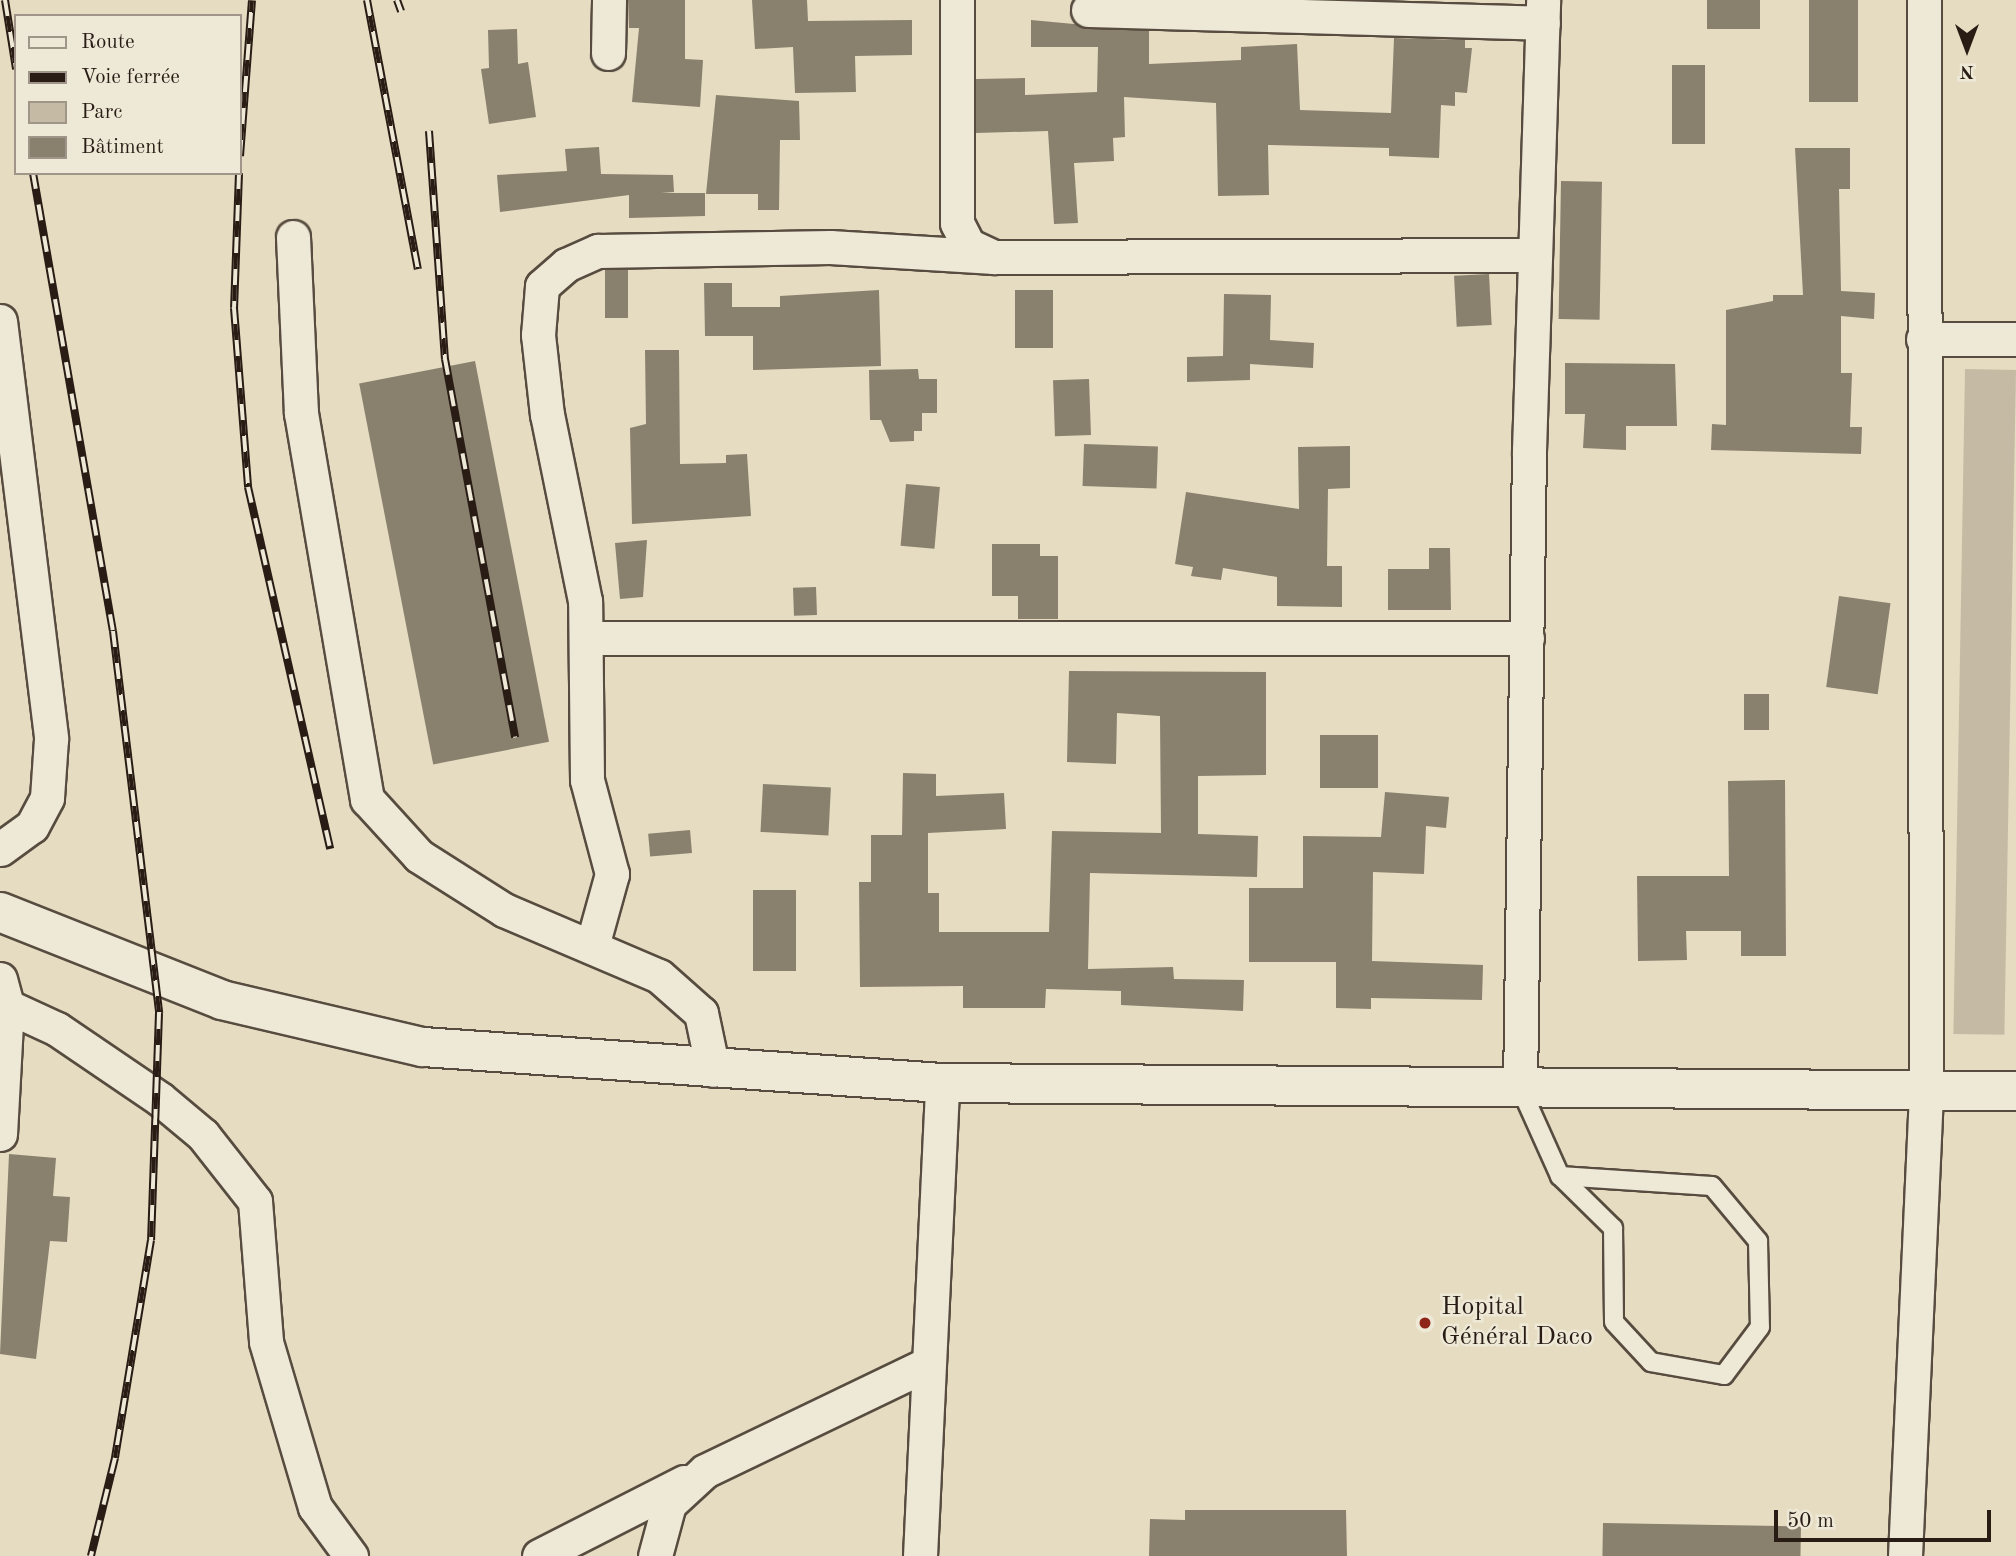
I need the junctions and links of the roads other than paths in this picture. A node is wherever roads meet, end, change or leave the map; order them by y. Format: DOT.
graph roads {
  1 [pos="609,0"];
  2 [pos="957,0"];
  3 [pos="1924,0"];
  4 [pos="1088,10"];
  5 [pos="1543,11"];
  6 [pos="608,53"];
  7 [pos="293,237"];
  8 [pos="1535,255"];
  9 [pos="994,257"];
  10 [pos="0,321"];
  11 [pos="1923,339"];
  12 [pos="2016,339"];
  13 [pos="587,638"];
  14 [pos="1527,638"];
  15 [pos="0,849"];
  16 [pos="0,912"];
  17 [pos="592,946"];
  18 [pos="4,993"];
  19 [pos="713,1070"];
  20 [pos="942,1083"];
  21 [pos="1520,1087"];
  22 [pos="1926,1090"];
  23 [pos="2016,1091"];
  24 [pos="0,1134"];
  25 [pos="1560,1176"];
  26 [pos="925,1365"];
  27 [pos="705,1471"];
  28 [pos="351,1556"];
  29 [pos="539,1556"];
  30 [pos="655,1556"];
  31 [pos="920,1556"];
  32 [pos="1905,1556"];
  1 -- 6 [label="street"];
  2 -- 9 [label="street"];
  3 -- 11 [label="street"];
  4 -- 5 [label="street"];
  5 -- 8 [label="street"];
  7 -- 17 [label="street"];
  8 -- 9 [label="street"];
  8 -- 14 [label="street"];
  9 -- 13 [label="street"];
  10 -- 15 [label="street"];
  11 -- 12 [label="street"];
  11 -- 22 [label="street"];
  13 -- 14 [label="street"];
  13 -- 17 [label="street"];
  14 -- 21 [label="street"];
  16 -- 19 [label="street"];
  17 -- 19 [label="street"];
  18 -- 24 [label="street"];
  18 -- 28 [label="street"];
  19 -- 20 [label="street"];
  20 -- 21 [label="street"];
  20 -- 26 [label="street"];
  21 -- 22 [label="street"];
  21 -- 25 [label="lane"];
  22 -- 23 [label="street"];
  22 -- 32 [label="street"];
  25 -- 25 [label="lane"];
  26 -- 27 [label="street"];
  26 -- 31 [label="street"];
  27 -- 29 [label="street"];
  27 -- 30 [label="street"];
}
